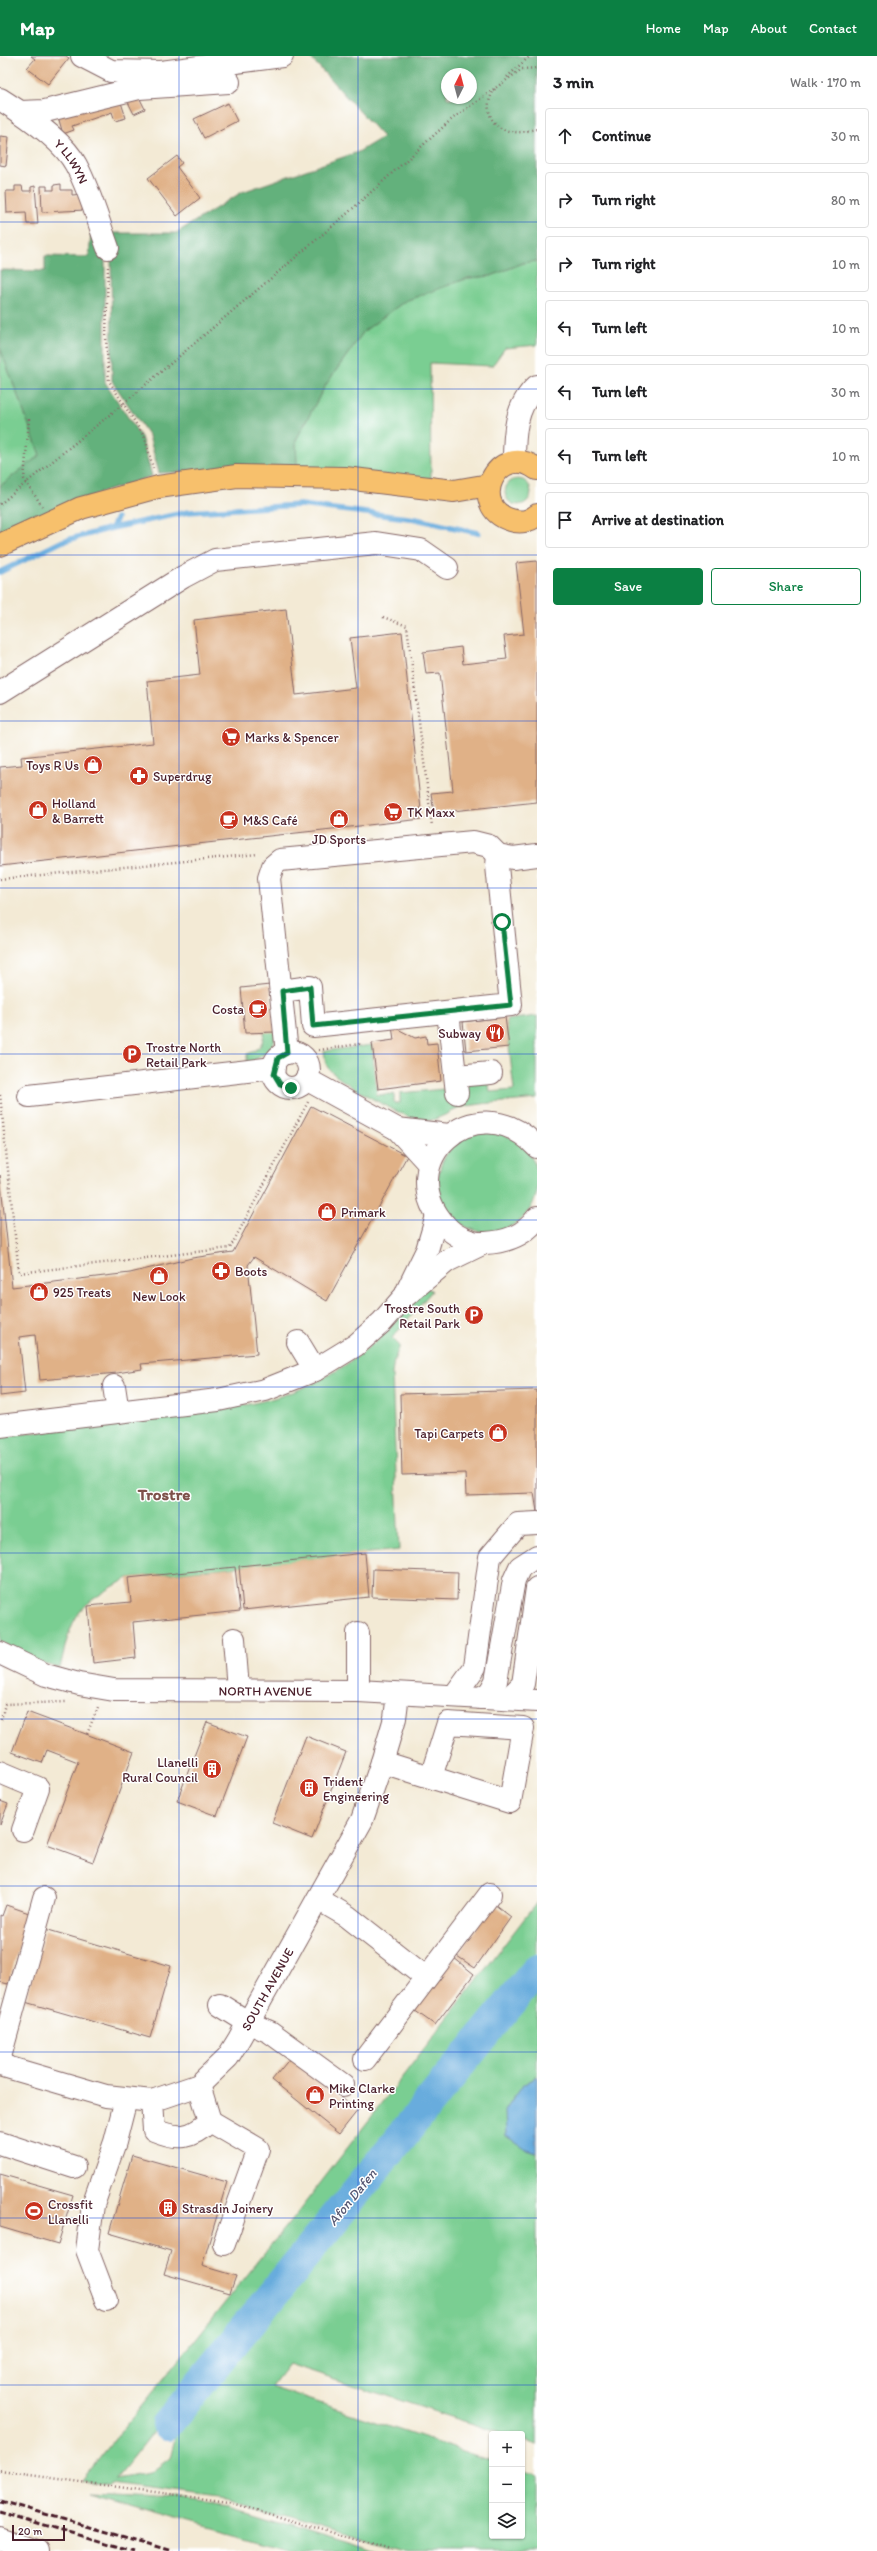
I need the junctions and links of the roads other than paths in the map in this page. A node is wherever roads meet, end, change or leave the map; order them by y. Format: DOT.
graph roads {
  1 [pos="82,56"];
  2 [pos="282,56"];
  3 [pos="228,82"];
  4 [pos="0,99"];
  5 [pos="20,112"];
  6 [pos="108,248"];
  7 [pos="537,386"];
  8 [pos="514,462"];
  9 [pos="537,468"];
  10 [pos="489,486"];
  11 [pos="537,515"];
  12 [pos="0,545"];
  13 [pos="447,568"];
  14 [pos="0,692"];
  15 [pos="498,855"];
  16 [pos="537,855"];
  17 [pos="282,991"];
  18 [pos="448,1012"];
  19 [pos="280,1061"];
  20 [pos="491,1072"];
  21 [pos="308,1090"];
  22 [pos="29,1096"];
  23 [pos="537,1123"];
  24 [pos="513,1127"];
  25 [pos="396,1129"];
  26 [pos="449,1135"];
  27 [pos="537,1146"];
  28 [pos="429,1164"];
  29 [pos="436,1216"];
  30 [pos="537,1218"];
  31 [pos="527,1234"];
  32 [pos="482,1244"];
  33 [pos="404,1297"];
  34 [pos="298,1342"];
  35 [pos="316,1370"];
  36 [pos="114,1386"];
  37 [pos="118,1412"];
  38 [pos="0,1426"];
  39 [pos="537,1523"];
  40 [pos="537,1556"];
  41 [pos="537,1588"];
  42 [pos="358,1633"];
  43 [pos="234,1639"];
  44 [pos="0,1652"];
  45 [pos="531,1666"];
  46 [pos="238,1689"];
  47 [pos="358,1691"];
  48 [pos="398,1694"];
  49 [pos="454,1696"];
  50 [pos="481,1698"];
  51 [pos="508,1699"];
  52 [pos="537,1701"];
  53 [pos="382,1762"];
  54 [pos="0,1772"];
  55 [pos="431,1777"];
  56 [pos="22,1830"];
  57 [pos="490,1894"];
  58 [pos="44,1898"];
  59 [pos="318,1899"];
  60 [pos="425,1978"];
  61 [pos="220,2005"];
  62 [pos="248,2023"];
  63 [pos="0,2057"];
  64 [pos="365,2059"];
  65 [pos="0,2065"];
  66 [pos="199,2085"];
  67 [pos="343,2086"];
  68 [pos="126,2099"];
  69 [pos="152,2101"];
  70 [pos="210,2121"];
  71 [pos="0,2143"];
  72 [pos="74,2167"];
  73 [pos="224,2244"];
  74 [pos="106,2300"];
  75 [pos="0,2539"];
  76 [pos="37,2551"];
  1 -- 2 [label="street"];
  3 -- 5 [label="street"];
  4 -- 5 [label="street, Y LLWYN"];
  5 -- 6 [label="street, Y LLWYN"];
  7 -- 8 [label="street"];
  8 -- 9 [label="main road"];
  8 -- 10 [label="main road"];
  10 -- 11 [label="main road"];
  10 -- 12 [label="main road"];
  13 -- 14 [label="street"];
  15 -- 16 [label="street"];
  15 -- 17 [label="street"];
  15 -- 18 [label="street"];
  17 -- 18 [label="street"];
  17 -- 19 [label="street"];
  18 -- 20 [label="street"];
  19 -- 21 [label="street"];
  19 -- 21 [label="street"];
  19 -- 22 [label="street"];
  21 -- 25 [label="street"];
  23 -- 24 [label="street"];
  24 -- 26 [label="street"];
  24 -- 27 [label="street"];
  25 -- 26 [label="street"];
  25 -- 28 [label="street"];
  26 -- 28 [label="street"];
  28 -- 29 [label="street"];
  29 -- 32 [label="street"];
  29 -- 33 [label="street"];
  30 -- 31 [label="street"];
  31 -- 32 [label="street"];
  32 -- 33 [label="street"];
  33 -- 35 [label="street"];
  34 -- 35 [label="street"];
  35 -- 37 [label="street"];
  36 -- 37 [label="street"];
  37 -- 38 [label="street"];
  39 -- 49 [label="street"];
  40 -- 50 [label="street"];
  41 -- 45 [label="street"];
  42 -- 47 [label="street"];
  43 -- 46 [label="street"];
  44 -- 46 [label="street, NORTH AVENUE"];
  45 -- 51 [label="street"];
  46 -- 47 [label="street, NORTH AVENUE"];
  47 -- 48 [label="street, NORTH AVENUE"];
  48 -- 49 [label="street, NORTH AVENUE"];
  48 -- 53 [label="street, SOUTH AVENUE"];
  49 -- 50 [label="street, NORTH AVENUE"];
  50 -- 51 [label="street, NORTH AVENUE"];
  51 -- 52 [label="street, NORTH AVENUE"];
  53 -- 55 [label="street"];
  53 -- 59 [label="street, SOUTH AVENUE"];
  54 -- 56 [label="street"];
  55 -- 55 [label="street"];
  57 -- 60 [label="street"];
  58 -- 63 [label="street"];
  59 -- 60 [label="street"];
  59 -- 62 [label="street, SOUTH AVENUE"];
  60 -- 64 [label="street"];
  61 -- 62 [label="street"];
  62 -- 66 [label="street, SOUTH AVENUE"];
  62 -- 67 [label="street"];
  65 -- 68 [label="street, SOUTH AVENUE"];
  66 -- 69 [label="street, SOUTH AVENUE"];
  66 -- 70 [label="street"];
  68 -- 69 [label="street, SOUTH AVENUE"];
  68 -- 74 [label="street"];
  69 -- 70 [label="street"];
  70 -- 73 [label="street"];
  71 -- 72 [label="street"];
  75 -- 76 [label="street"];
}
